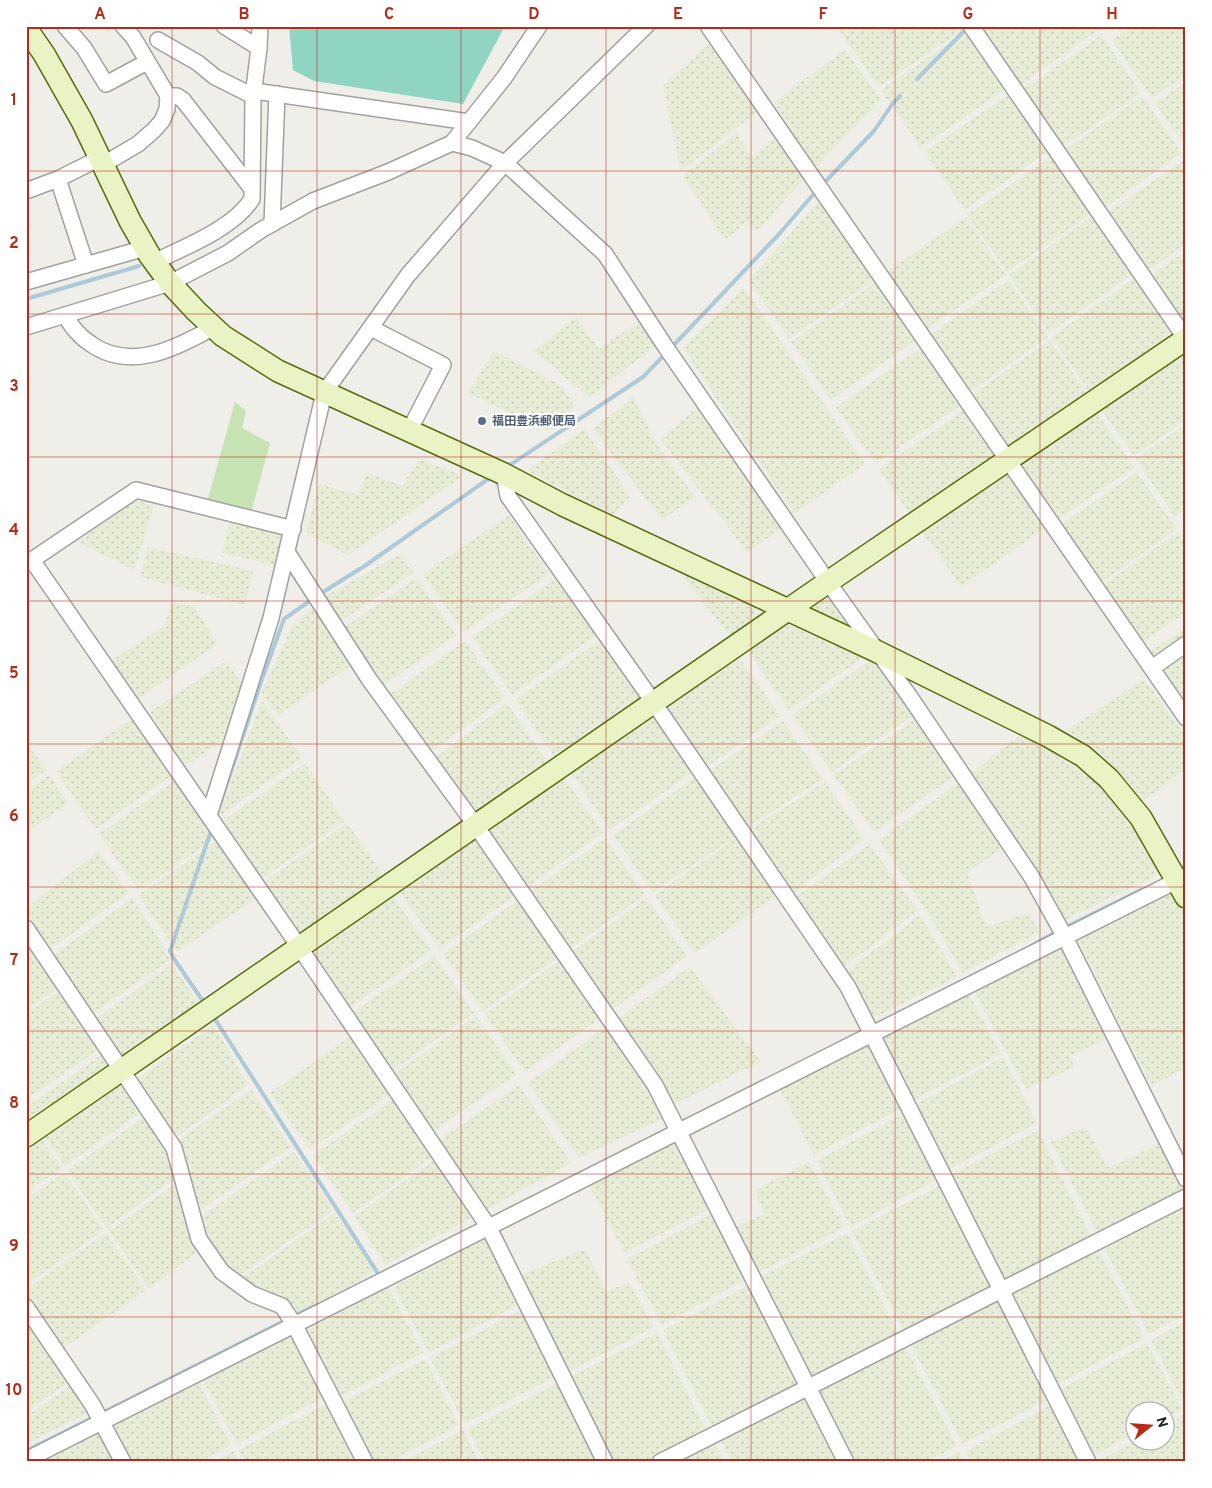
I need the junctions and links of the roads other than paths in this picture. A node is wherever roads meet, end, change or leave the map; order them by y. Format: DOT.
graph roads {
  1 [pos="65,26"];
  2 [pos="123,26"];
  3 [pos="224,26"];
  4 [pos="260,26"];
  5 [pos="539,26"];
  6 [pos="646,26"];
  7 [pos="708,26"];
  8 [pos="971,26"];
  9 [pos="29,31"];
  10 [pos="160,33"];
  11 [pos="259,48"];
  12 [pos="148,63"];
  13 [pos="253,93"];
  14 [pos="277,94"];
  15 [pos="168,96"];
  16 [pos="469,122"];
  17 [pos="452,143"];
  18 [pos="102,161"];
  19 [pos="504,163"];
  20 [pos="58,179"];
  21 [pos="252,189"];
  22 [pos="26,191"];
  23 [pos="272,224"];
  24 [pos="150,255"];
  25 [pos="86,265"];
  26 [pos="26,282"];
  27 [pos="170,283"];
  28 [pos="65,316"];
  29 [pos="26,327"];
  30 [pos="214,327"];
  31 [pos="370,328"];
  32 [pos="1186,339"];
  33 [pos="324,393"];
  34 [pos="409,431"];
  35 [pos="1008,459"];
  36 [pos="504,474"];
  37 [pos="293,529"];
  38 [pos="287,552"];
  39 [pos="29,562"];
  40 [pos="828,582"];
  41 [pos="789,611"];
  42 [pos="1186,644"];
  43 [pos="876,651"];
  44 [pos="1152,668"];
  45 [pos="654,703"];
  46 [pos="1186,718"];
  47 [pos="209,815"];
  48 [pos="476,826"];
  49 [pos="1183,884"];
  50 [pos="26,928"];
  51 [pos="1065,937"];
  52 [pos="300,948"];
  53 [pos="872,1034"];
  54 [pos="122,1070"];
  55 [pos="678,1132"];
  56 [pos="26,1136"];
  57 [pos="1186,1178"];
  58 [pos="1186,1197"];
  59 [pos="488,1226"];
  60 [pos="1001,1291"];
  61 [pos="26,1307"];
  62 [pos="294,1324"];
  63 [pos="808,1388"];
  64 [pos="103,1422"];
  65 [pos="26,1460"];
  66 [pos="123,1462"];
  67 [pos="364,1462"];
  68 [pos="605,1462"];
  69 [pos="660,1462"];
  70 [pos="846,1462"];
  71 [pos="1088,1462"];
  1 -- 12 [label="street"];
  2 -- 12 [label="street"];
  3 -- 11 [label="street"];
  4 -- 11 [label="street"];
  5 -- 16 [label="street"];
  6 -- 19 [label="street"];
  7 -- 35 [label="street"];
  8 -- 32 [label="street"];
  9 -- 18 [label="street"];
  10 -- 12 [label="street"];
  10 -- 13 [label="street"];
  11 -- 13 [label="street"];
  12 -- 15 [label="street"];
  13 -- 14 [label="street"];
  13 -- 21 [label="street"];
  14 -- 16 [label="street"];
  14 -- 23 [label="street"];
  15 -- 18 [label="street"];
  15 -- 21 [label="street"];
  16 -- 17 [label="street"];
  17 -- 19 [label="street"];
  17 -- 23 [label="street"];
  18 -- 20 [label="street"];
  18 -- 24 [label="street"];
  19 -- 31 [label="street"];
  19 -- 40 [label="street"];
  20 -- 22 [label="street"];
  20 -- 25 [label="street"];
  21 -- 24 [label="street"];
  23 -- 27 [label="street"];
  24 -- 25 [label="street"];
  24 -- 27 [label="street"];
  25 -- 26 [label="street"];
  27 -- 28 [label="street"];
  27 -- 30 [label="street"];
  28 -- 29 [label="street"];
  28 -- 30 [label="street"];
  30 -- 33 [label="street"];
  31 -- 33 [label="street"];
  31 -- 34 [label="street"];
  32 -- 35 [label="street"];
  33 -- 34 [label="street"];
  33 -- 37 [label="street"];
  34 -- 36 [label="street"];
  35 -- 40 [label="street"];
  35 -- 44 [label="street"];
  36 -- 41 [label="street"];
  36 -- 45 [label="street"];
  37 -- 38 [label="street"];
  37 -- 39 [label="street"];
  38 -- 47 [label="street"];
  38 -- 48 [label="street"];
  39 -- 47 [label="street"];
  40 -- 41 [label="street"];
  40 -- 43 [label="street"];
  41 -- 43 [label="street"];
  41 -- 45 [label="street"];
  42 -- 44 [label="street"];
  43 -- 49 [label="street"];
  43 -- 51 [label="street"];
  44 -- 46 [label="street"];
  45 -- 48 [label="street"];
  45 -- 53 [label="street"];
  47 -- 52 [label="street"];
  48 -- 52 [label="street"];
  48 -- 55 [label="street"];
  49 -- 51 [label="street"];
  50 -- 54 [label="street"];
  51 -- 53 [label="street"];
  51 -- 57 [label="street"];
  52 -- 54 [label="street"];
  52 -- 59 [label="street"];
  53 -- 55 [label="street"];
  53 -- 60 [label="street"];
  54 -- 56 [label="street"];
  54 -- 62 [label="street"];
  55 -- 59 [label="street"];
  55 -- 63 [label="street"];
  58 -- 60 [label="street"];
  59 -- 62 [label="street"];
  59 -- 68 [label="street"];
  60 -- 63 [label="street"];
  60 -- 71 [label="street"];
  61 -- 64 [label="street"];
  62 -- 64 [label="street"];
  62 -- 67 [label="street"];
  63 -- 69 [label="street"];
  63 -- 70 [label="street"];
  64 -- 65 [label="street"];
  64 -- 66 [label="street"];
}
